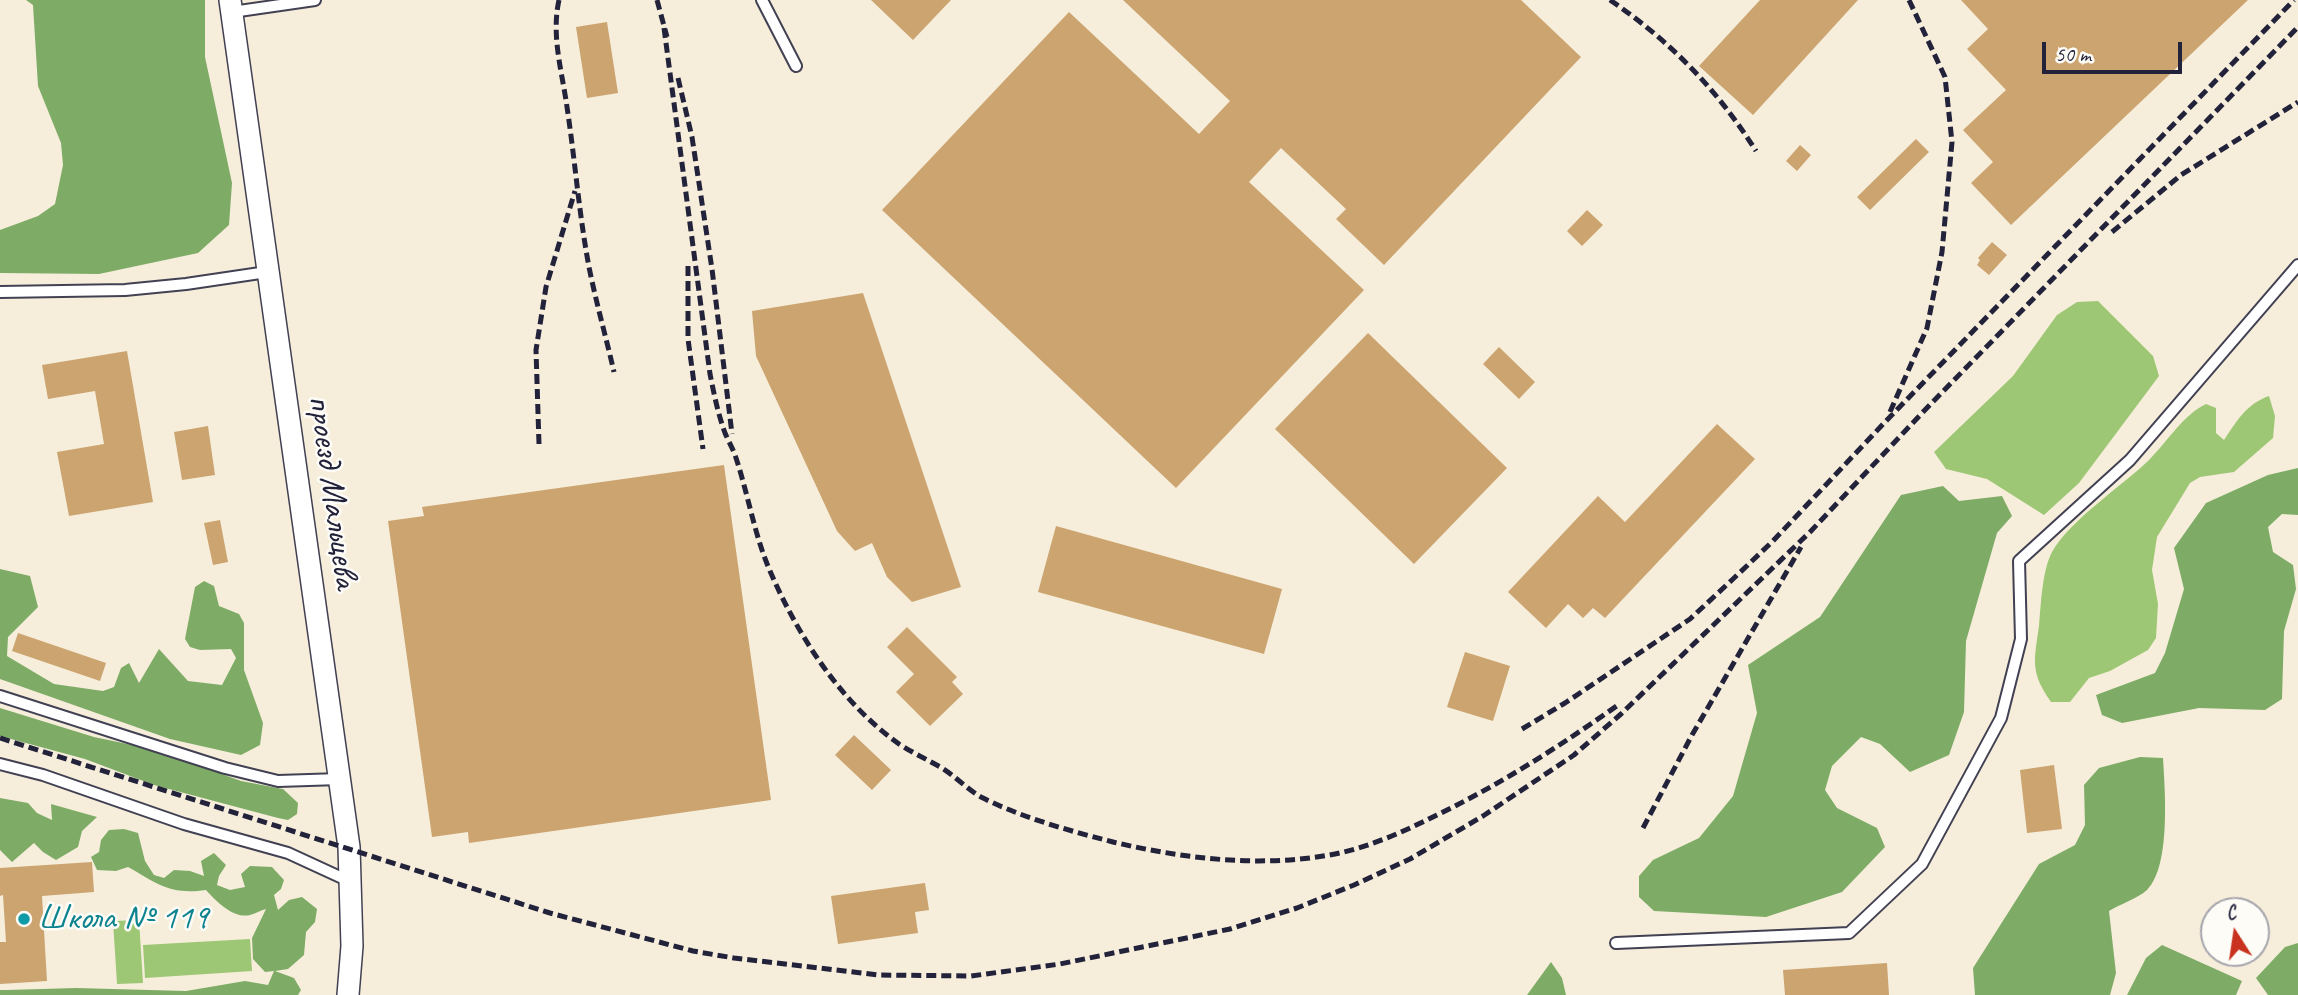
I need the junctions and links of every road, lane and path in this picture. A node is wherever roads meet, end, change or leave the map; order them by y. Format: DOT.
graph roads {
  1 [pos="315,0"];
  2 [pos="762,0"];
  3 [pos="231,6"];
  4 [pos="796,66"];
  5 [pos="2298,265"];
  6 [pos="267,272"];
  7 [pos="0,292"];
  8 [pos="0,696"];
  9 [pos="0,764"];
  10 [pos="340,779"];
  11 [pos="351,882"];
  12 [pos="1616,943"];
  13 [pos="348,995"];
  1 -- 3 [label="lane"];
  2 -- 4 [label="lane"];
  3 -- 6 [label="street, проезд Мальцева"];
  5 -- 12 [label="lane"];
  6 -- 7 [label="lane"];
  6 -- 10 [label="street, проезд Мальцева"];
  8 -- 10 [label="lane"];
  9 -- 11 [label="lane"];
  10 -- 11 [label="street, проезд Мальцева"];
  11 -- 13 [label="street, проезд Мальцева"];
}
